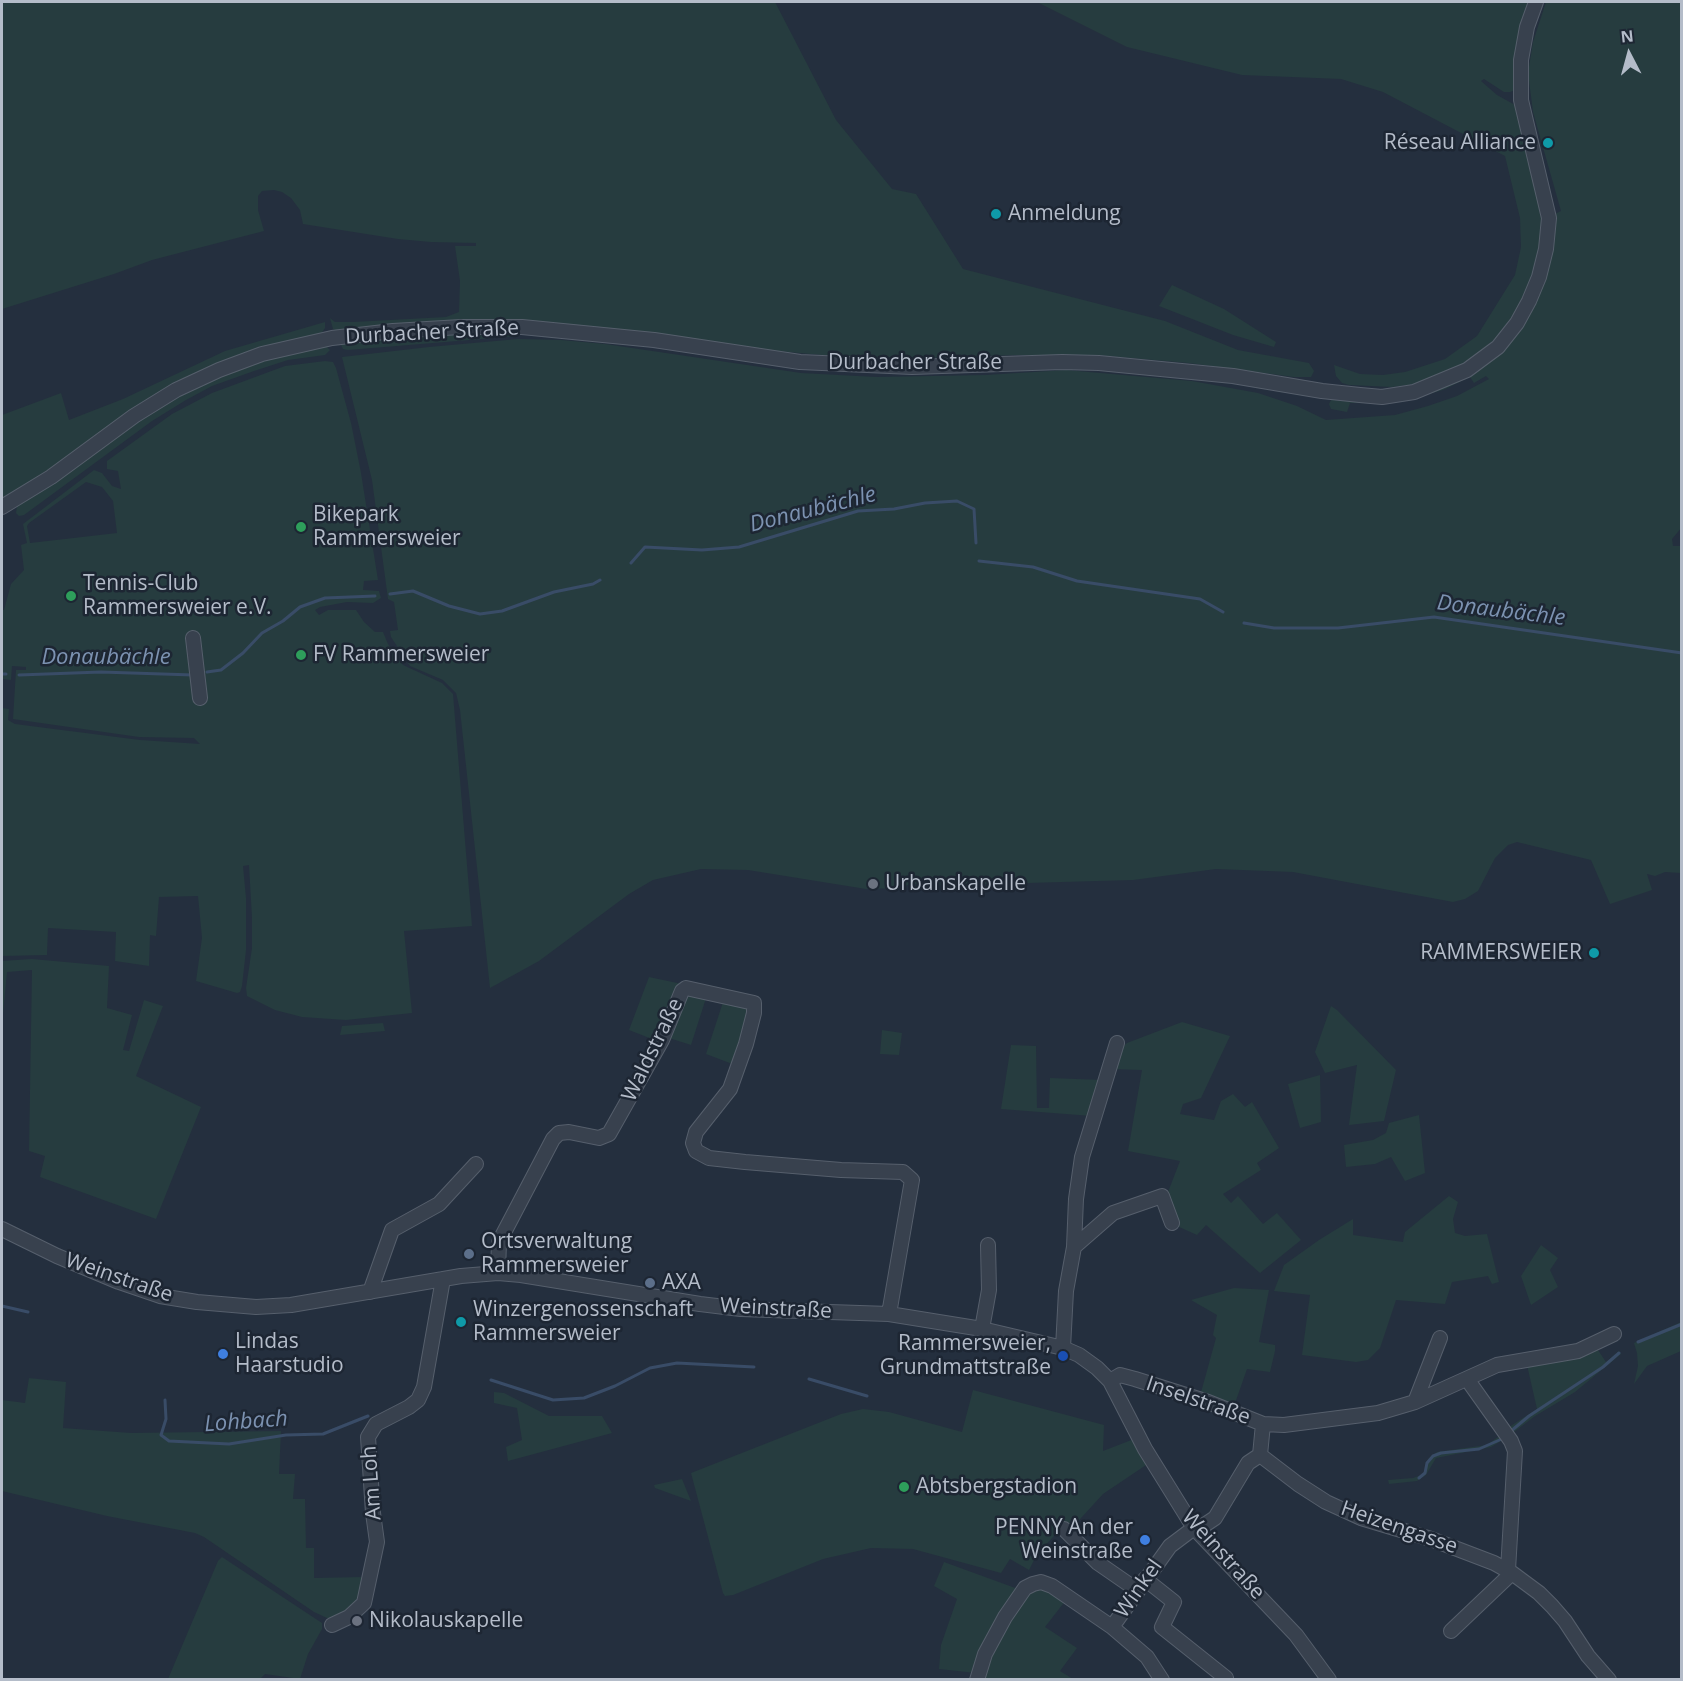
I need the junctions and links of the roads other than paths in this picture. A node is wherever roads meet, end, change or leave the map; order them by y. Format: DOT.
graph roads {
  1 [pos="1536,2"];
  2 [pos="2,507"];
  3 [pos="193,638"];
  4 [pos="200,698"];
  5 [pos="1117,1042"];
  6 [pos="476,1164"];
  7 [pos="1172,1222"];
  8 [pos="2,1229"];
  9 [pos="988,1245"];
  10 [pos="1074,1247"];
  11 [pos="498,1273"];
  12 [pos="443,1279"];
  13 [pos="370,1292"];
  14 [pos="889,1314"];
  15 [pos="982,1329"];
  16 [pos="1614,1334"];
  17 [pos="1440,1338"];
  18 [pos="1063,1348"];
  19 [pos="1467,1379"];
  20 [pos="1110,1381"];
  21 [pos="1414,1402"];
  22 [pos="1263,1424"];
  23 [pos="1260,1455"];
  24 [pos="1194,1528"];
  25 [pos="1064,1529"];
  26 [pos="1510,1572"];
  27 [pos="1141,1584"];
  28 [pos="332,1625"];
  29 [pos="1112,1627"];
  30 [pos="1451,1631"];
  31 [pos="1227,1678"];
  32 [pos="977,1680"];
  33 [pos="1162,1680"];
  34 [pos="1329,1680"];
  35 [pos="1609,1680"];
  1 -- 2 [label="street, Durbacher Straße"];
  3 -- 4 [label="street"];
  5 -- 10 [label="street"];
  6 -- 13 [label="street"];
  7 -- 10 [label="street"];
  8 -- 13 [label="street, Weinstraße"];
  9 -- 15 [label="street"];
  10 -- 18 [label="street"];
  11 -- 12 [label="street, Weinstraße"];
  11 -- 14 [label="street, Weinstraße"];
  11 -- 14 [label="street, Waldstraße"];
  12 -- 13 [label="street, Weinstraße"];
  12 -- 28 [label="street, Am Loh"];
  14 -- 15 [label="street, Weinstraße"];
  15 -- 18 [label="street, Weinstraße"];
  16 -- 19 [label="street"];
  17 -- 21 [label="street"];
  18 -- 20 [label="street, Weinstraße"];
  19 -- 21 [label="street"];
  19 -- 26 [label="street"];
  20 -- 22 [label="street, Inselstraße"];
  20 -- 24 [label="street, Weinstraße"];
  21 -- 22 [label="street"];
  22 -- 23 [label="street, Inselstraße"];
  23 -- 24 [label="street, Inselstraße"];
  23 -- 26 [label="street, Heizengasse"];
  24 -- 27 [label="street, Winkel"];
  24 -- 34 [label="street, Weinstraße"];
  25 -- 27 [label="street"];
  26 -- 30 [label="street"];
  26 -- 35 [label="street, Heizengasse"];
  27 -- 29 [label="street, Winkel"];
  27 -- 31 [label="street"];
  29 -- 32 [label="street"];
  29 -- 33 [label="street, Winkel"];
}
